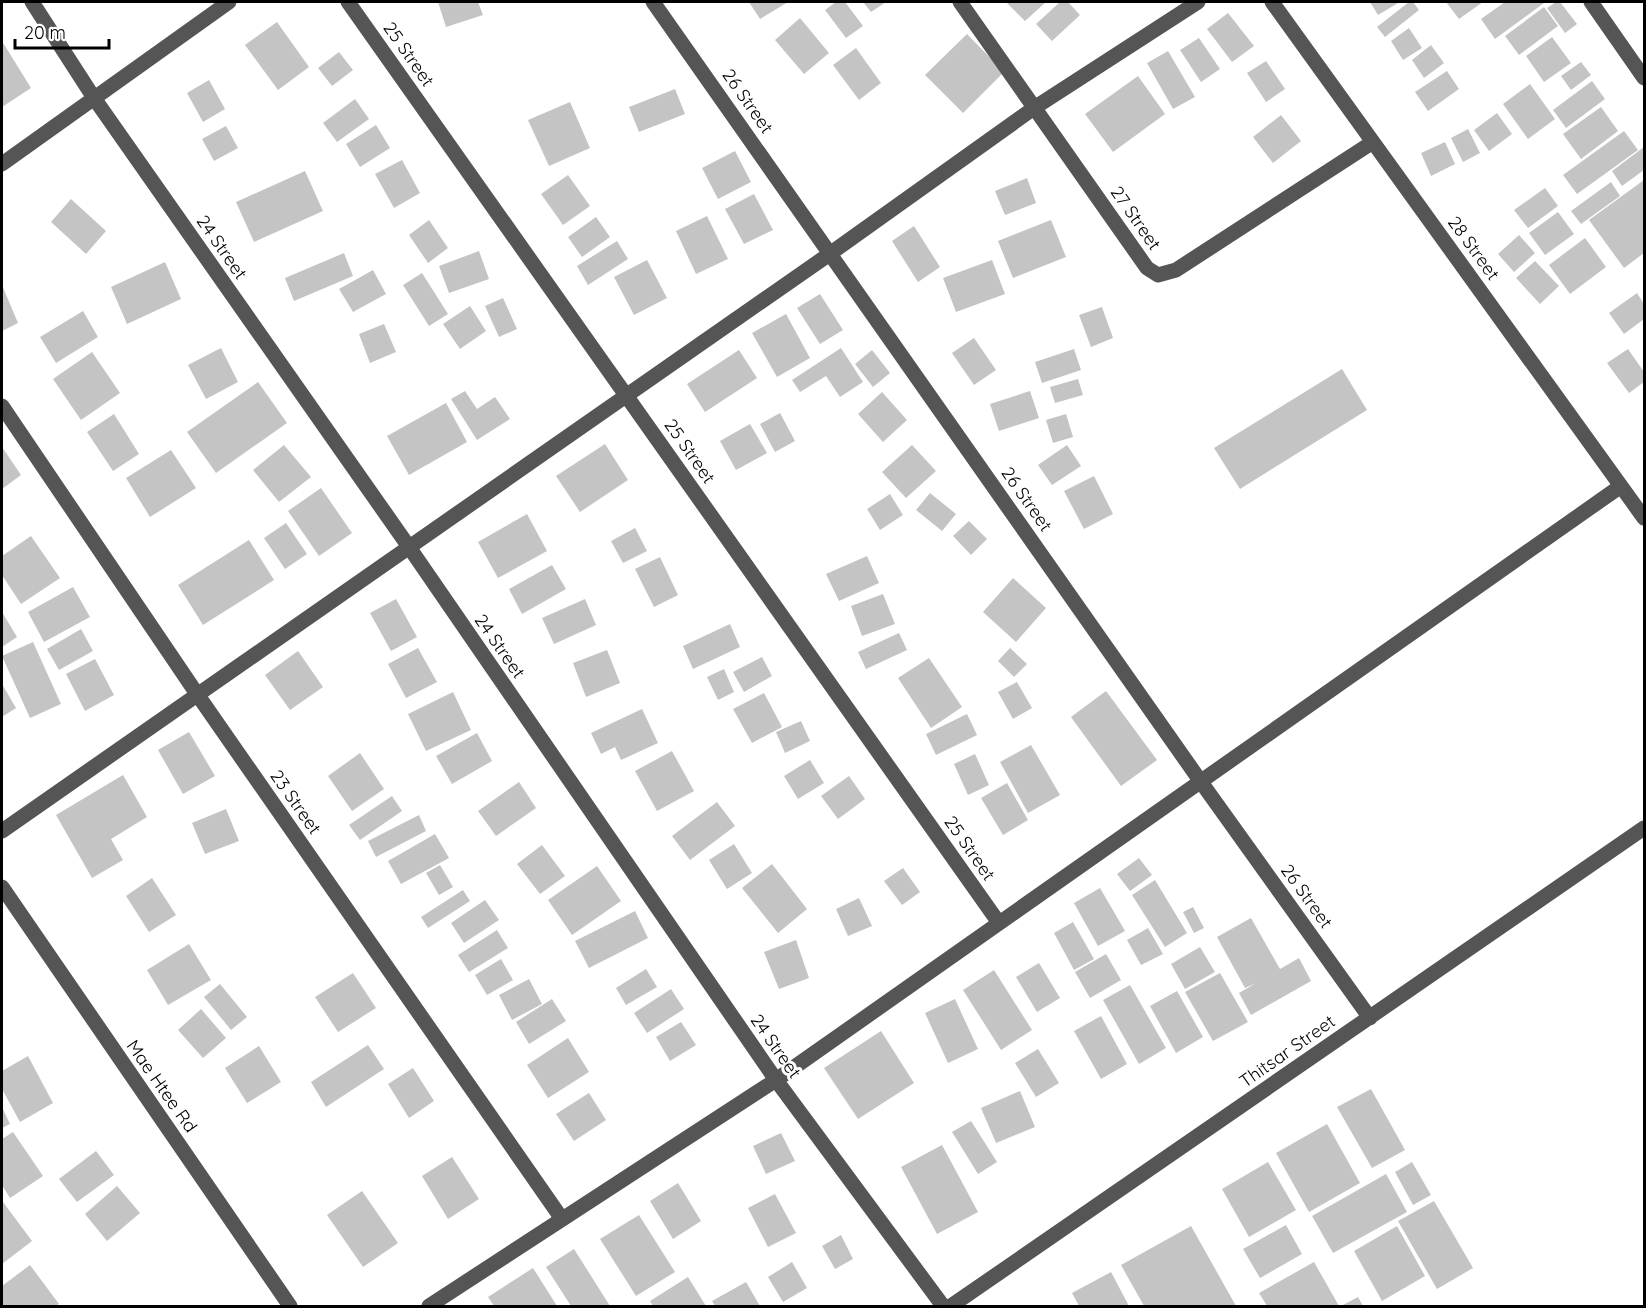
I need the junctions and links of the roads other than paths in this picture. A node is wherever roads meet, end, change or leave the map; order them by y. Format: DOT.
graph roads {
  1 [pos="32,2"];
  2 [pos="229,2"];
  3 [pos="348,2"];
  4 [pos="653,2"];
  5 [pos="960,2"];
  6 [pos="1198,2"];
  7 [pos="1272,2"];
  8 [pos="1591,2"];
  9 [pos="1644,78"];
  10 [pos="94,98"];
  11 [pos="1034,108"];
  12 [pos="1373,142"];
  13 [pos="2,164"];
  14 [pos="831,253"];
  15 [pos="627,396"];
  16 [pos="2,406"];
  17 [pos="1621,486"];
  18 [pos="1644,518"];
  19 [pos="409,547"];
  20 [pos="197,694"];
  21 [pos="1201,782"];
  22 [pos="1644,828"];
  23 [pos="2,831"];
  24 [pos="2,887"];
  25 [pos="999,923"];
  26 [pos="1370,1018"];
  27 [pos="776,1080"];
  28 [pos="562,1219"];
  29 [pos="290,1306"];
  30 [pos="429,1306"];
  31 [pos="943,1306"];
  32 [pos="951,1306"];
  1 -- 10 [label="street, 24 Street"];
  2 -- 10 [label="street"];
  3 -- 15 [label="street, 25 Street"];
  4 -- 14 [label="street, 26 Street"];
  5 -- 11 [label="street, 27 Street"];
  6 -- 11 [label="street"];
  7 -- 12 [label="street, 28 Street"];
  8 -- 9 [label="street"];
  10 -- 13 [label="street"];
  10 -- 19 [label="street, 24 Street"];
  11 -- 12 [label="street, 27 Street"];
  11 -- 14 [label="street"];
  12 -- 17 [label="street, 28 Street"];
  14 -- 15 [label="street"];
  14 -- 21 [label="street, 26 Street"];
  15 -- 19 [label="street"];
  15 -- 25 [label="street, 25 Street"];
  16 -- 20 [label="street, 23 Street"];
  17 -- 18 [label="street, 28 Street"];
  17 -- 21 [label="street"];
  19 -- 20 [label="street"];
  19 -- 27 [label="street, 24 Street"];
  20 -- 23 [label="street"];
  20 -- 28 [label="street, 23 Street"];
  21 -- 25 [label="street"];
  21 -- 26 [label="street, 26 Street"];
  22 -- 26 [label="street, Thitsar Street"];
  24 -- 29 [label="street, Mae Htee Rd"];
  25 -- 27 [label="street"];
  26 -- 32 [label="street, Thitsar Street"];
  27 -- 28 [label="street"];
  27 -- 31 [label="street, 24 Street"];
  28 -- 30 [label="street"];
}
